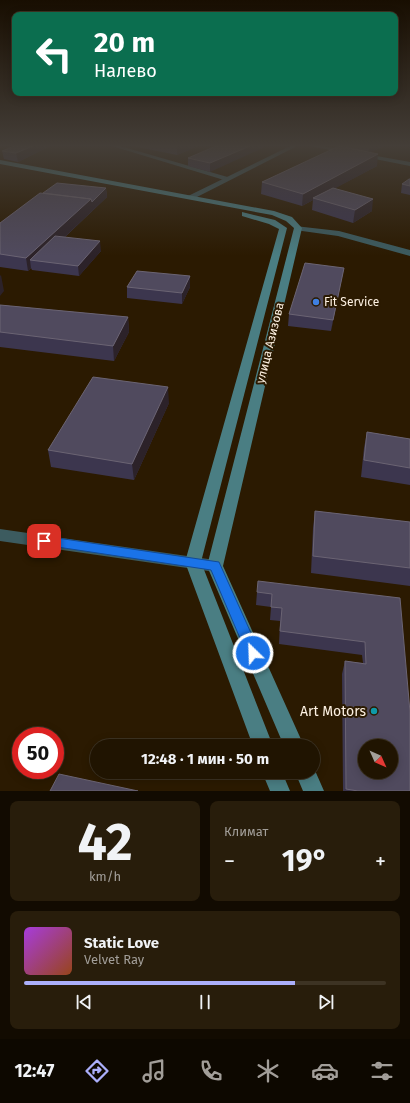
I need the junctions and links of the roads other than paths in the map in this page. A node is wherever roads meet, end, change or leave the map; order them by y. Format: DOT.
graph roads {
  1 [pos="82,183"];
  2 [pos="114,183"];
  3 [pos="217,183"];
  4 [pos="190,197"];
  5 [pos="298,228"];
  6 [pos="410,253"];
  7 [pos="0,535"];
  8 [pos="192,562"];
  9 [pos="215,566"];
  10 [pos="259,739"];
  11 [pos="291,739"];
  12 [pos="275,779"];
  13 [pos="309,779"];
  14 [pos="280,791"];
  15 [pos="314,791"];
  1 -- 8 [label="main road, улица Азизова"];
  2 -- 4 [label="main road"];
  3 -- 4 [label="street"];
  4 -- 5 [label="main road"];
  5 -- 6 [label="street"];
  5 -- 9 [label="main road, улица Азизова"];
  7 -- 8 [label="street"];
  8 -- 9 [label="street"];
  8 -- 10 [label="main road"];
  9 -- 11 [label="main road"];
  12 -- 14 [label="main road"];
  13 -- 15 [label="main road"];
}
